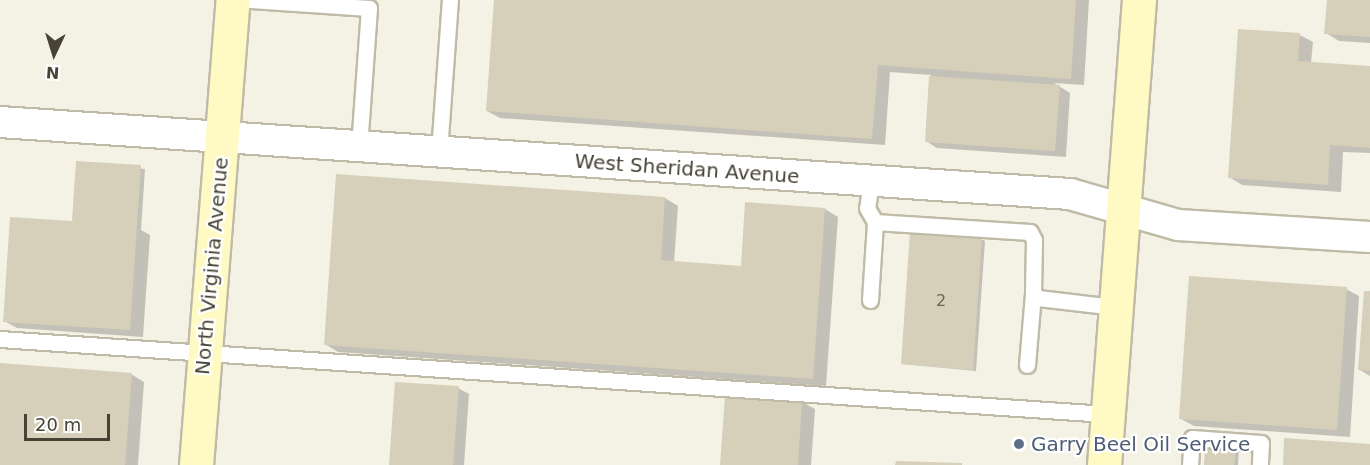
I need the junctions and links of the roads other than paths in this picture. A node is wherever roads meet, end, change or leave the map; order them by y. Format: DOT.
graph roads {
  1 [pos="233,0"];
  2 [pos="251,0"];
  3 [pos="450,0"];
  4 [pos="1139,0"];
  5 [pos="0,122"];
  6 [pos="223,138"];
  7 [pos="359,147"];
  8 [pos="439,152"];
  9 [pos="871,181"];
  10 [pos="1121,211"];
  11 [pos="875,222"];
  12 [pos="1370,237"];
  13 [pos="1033,293"];
  14 [pos="870,300"];
  15 [pos="1115,307"];
  16 [pos="0,339"];
  17 [pos="204,351"];
  18 [pos="1027,365"];
  19 [pos="1107,414"];
  20 [pos="196,465"];
  21 [pos="1104,465"];
  22 [pos="1110,465"];
  23 [pos="1190,465"];
  24 [pos="1260,465"];
  1 -- 6 [label="main road, North Virginia Avenue"];
  2 -- 7 [label="lane"];
  3 -- 8 [label="lane"];
  4 -- 10 [label="main road"];
  5 -- 6 [label="street, West Sheridan Avenue"];
  6 -- 7 [label="street, West Sheridan Avenue"];
  6 -- 17 [label="main road, North Virginia Avenue"];
  7 -- 8 [label="street, West Sheridan Avenue"];
  8 -- 9 [label="street, West Sheridan Avenue"];
  9 -- 10 [label="street, West Sheridan Avenue"];
  9 -- 11 [label="lane"];
  10 -- 12 [label="street, West Sheridan Avenue"];
  10 -- 15 [label="main road"];
  11 -- 13 [label="lane"];
  11 -- 14 [label="lane"];
  13 -- 15 [label="lane"];
  13 -- 18 [label="lane"];
  15 -- 19 [label="main road"];
  16 -- 17 [label="lane"];
  17 -- 19 [label="lane"];
  17 -- 20 [label="main road, North Virginia Avenue"];
  19 -- 21 [label="main road"];
  21 -- 22 [label="lane"];
  23 -- 24 [label="lane"];
}
